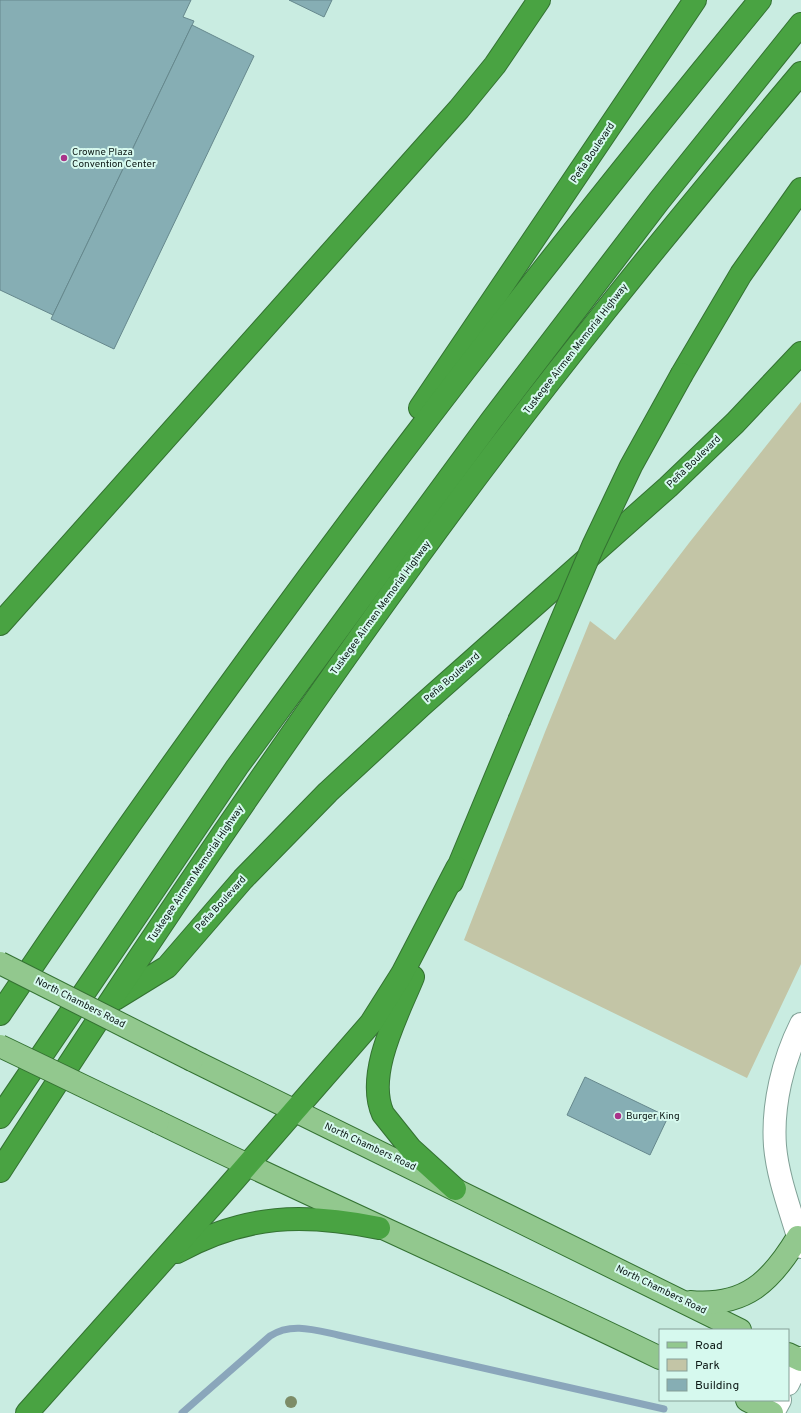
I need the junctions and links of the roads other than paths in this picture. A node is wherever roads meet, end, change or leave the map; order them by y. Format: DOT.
graph roads {
  1 [pos="539,0"];
  2 [pos="695,0"];
  3 [pos="760,0"];
  4 [pos="801,24"];
  5 [pos="801,73"];
  6 [pos="801,189"];
  7 [pos="801,353"];
  8 [pos="288,603"];
  9 [pos="0,624"];
  10 [pos="457,868"];
  11 [pos="0,963"];
  12 [pos="107,1004"];
  13 [pos="0,1014"];
  14 [pos="801,1024"];
  15 [pos="0,1046"];
  16 [pos="294,1110"];
  17 [pos="0,1117"];
  18 [pos="248,1165"];
  19 [pos="0,1171"];
  20 [pos="455,1189"];
  21 [pos="380,1228"];
  22 [pos="800,1241"];
  23 [pos="161,1263"];
  24 [pos="681,1300"];
  25 [pos="738,1329"];
  26 [pos="659,1358"];
  27 [pos="798,1358"];
  28 [pos="789,1381"];
  29 [pos="749,1401"];
  30 [pos="779,1401"];
  31 [pos="27,1413"];
  32 [pos="773,1413"];
  1 -- 9 [label="highway"];
  2 -- 8 [label="highway, Peña Boulevard"];
  3 -- 8 [label="highway"];
  4 -- 17 [label="highway"];
  5 -- 12 [label="highway, Tuskegee Airmen Memorial Highway"];
  6 -- 10 [label="highway, bridge"];
  7 -- 12 [label="highway, Peña Boulevard"];
  8 -- 13 [label="highway"];
  10 -- 16 [label="highway"];
  10 -- 20 [label="highway"];
  11 -- 16 [label="main road, North Chambers Road, bridge"];
  12 -- 19 [label="highway, Tuskegee Airmen Memorial Highway"];
  14 -- 22 [label="street"];
  15 -- 18 [label="main road, bridge"];
  16 -- 18 [label="highway"];
  16 -- 20 [label="main road, North Chambers Road"];
  18 -- 21 [label="main road"];
  18 -- 23 [label="highway"];
  20 -- 24 [label="main road, North Chambers Road"];
  21 -- 23 [label="highway"];
  21 -- 26 [label="main road"];
  22 -- 24 [label="main road"];
  23 -- 31 [label="highway"];
  24 -- 25 [label="main road, North Chambers Road"];
  27 -- 28 [label="street"];
  29 -- 32 [label="main road"];
  30 -- 32 [label="street"];
}
